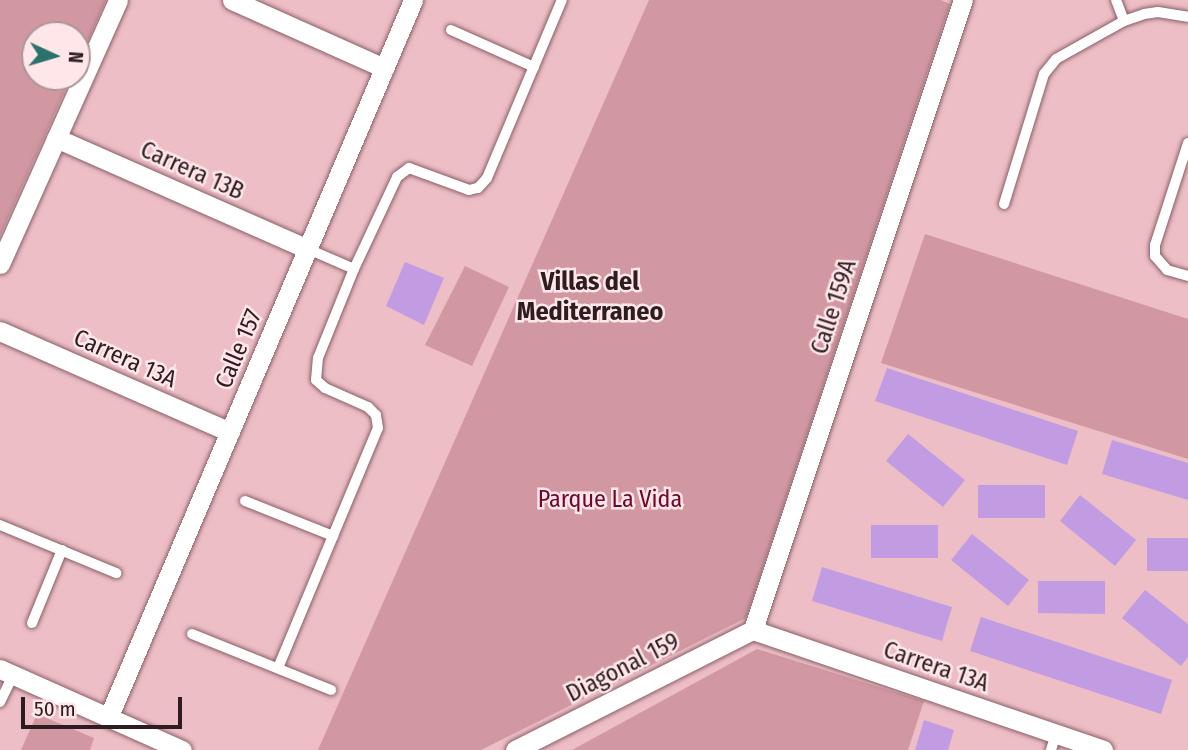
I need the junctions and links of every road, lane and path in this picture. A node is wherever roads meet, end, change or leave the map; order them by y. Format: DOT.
graph roads {
  1 [pos="118,0"];
  2 [pos="232,0"];
  3 [pos="413,0"];
  4 [pos="562,0"];
  5 [pos="963,0"];
  6 [pos="1116,0"];
  7 [pos="1188,17"];
  8 [pos="1124,21"];
  9 [pos="451,30"];
  10 [pos="534,67"];
  11 [pos="384,68"];
  12 [pos="56,138"];
  13 [pos="1188,143"];
  14 [pos="1004,204"];
  15 [pos="308,249"];
  16 [pos="0,264"];
  17 [pos="354,269"];
  18 [pos="1188,276"];
  19 [pos="0,331"];
  20 [pos="230,432"];
  21 [pos="244,501"];
  22 [pos="0,525"];
  23 [pos="333,536"];
  24 [pos="62,550"];
  25 [pos="116,573"];
  26 [pos="32,623"];
  27 [pos="752,630"];
  28 [pos="192,634"];
  29 [pos="278,668"];
  30 [pos="7,672"];
  31 [pos="331,690"];
  32 [pos="0,702"];
  33 [pos="109,716"];
  34 [pos="1053,742"];
  35 [pos="181,750"];
  36 [pos="516,750"];
  37 [pos="1103,750"];
  1 -- 12 [label="street"];
  2 -- 11 [label="street"];
  3 -- 11 [label="street, Calle 157"];
  4 -- 10 [label="lane"];
  5 -- 27 [label="street, Calle 159A"];
  6 -- 8 [label="lane"];
  7 -- 8 [label="lane"];
  8 -- 14 [label="lane"];
  9 -- 10 [label="lane"];
  10 -- 17 [label="lane"];
  11 -- 15 [label="street, Calle 157"];
  12 -- 15 [label="street, Carrera 13B"];
  12 -- 16 [label="street"];
  13 -- 18 [label="lane"];
  15 -- 17 [label="lane"];
  15 -- 20 [label="street, Calle 157"];
  17 -- 23 [label="lane"];
  19 -- 20 [label="street, Carrera 13A"];
  20 -- 33 [label="street, Calle 157"];
  21 -- 23 [label="lane"];
  22 -- 24 [label="lane"];
  23 -- 29 [label="lane"];
  24 -- 25 [label="lane"];
  24 -- 26 [label="lane"];
  27 -- 34 [label="street, Carrera 13A"];
  27 -- 36 [label="street, Diagonal 159"];
  28 -- 29 [label="lane"];
  29 -- 31 [label="lane"];
  30 -- 32 [label="lane"];
  30 -- 33 [label="street"];
  33 -- 35 [label="street"];
  34 -- 37 [label="street, Carrera 13A"];
}
